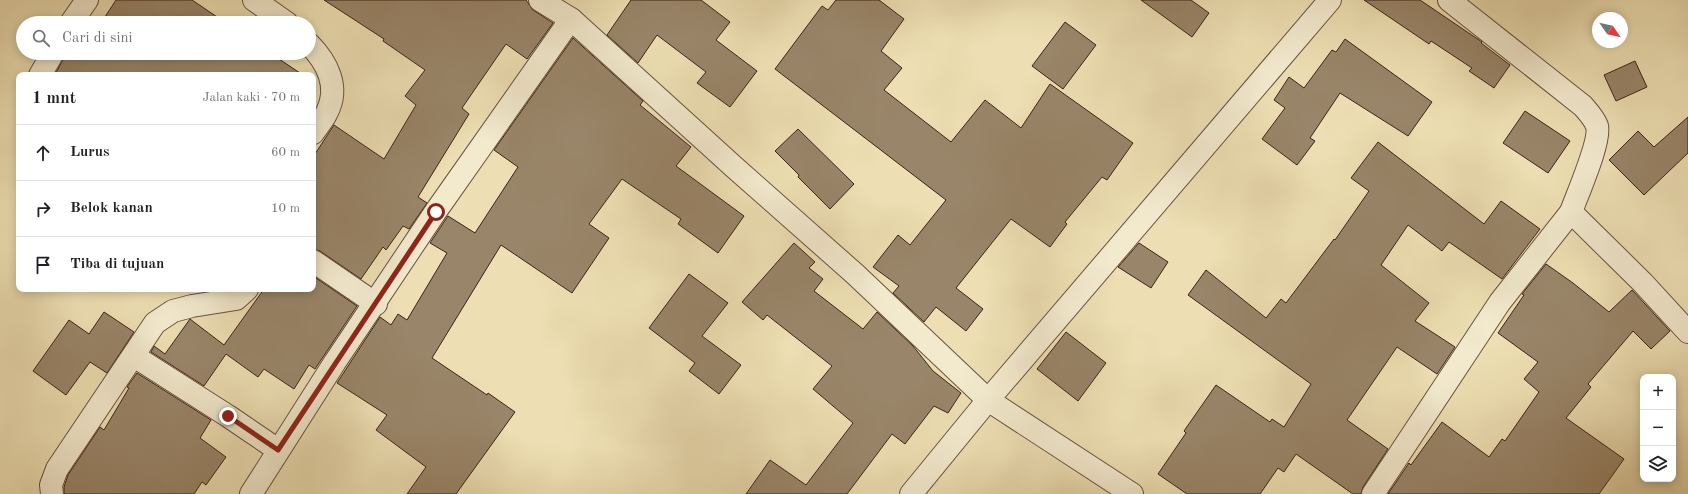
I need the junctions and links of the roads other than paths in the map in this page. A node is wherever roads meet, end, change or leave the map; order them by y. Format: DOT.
graph roads {
  1 [pos="87,0"];
  2 [pos="254,0"];
  3 [pos="540,0"];
  4 [pos="1330,0"];
  5 [pos="1449,0"];
  6 [pos="76,16"];
  7 [pos="277,16"];
  8 [pos="570,19"];
  9 [pos="316,54"];
  10 [pos="49,60"];
  11 [pos="42,72"];
  12 [pos="316,129"];
  13 [pos="1571,212"];
  14 [pos="316,263"];
  15 [pos="244,292"];
  16 [pos="376,304"];
  17 [pos="1688,332"];
  18 [pos="134,356"];
  19 [pos="988,400"];
  20 [pos="278,450"];
  21 [pos="52,494"];
  22 [pos="251,494"];
  23 [pos="911,494"];
  24 [pos="1132,494"];
  25 [pos="1373,494"];
  1 -- 6 [label="street"];
  2 -- 7 [label="street"];
  3 -- 8 [label="street"];
  4 -- 19 [label="street"];
  5 -- 13 [label="street"];
  8 -- 16 [label="street"];
  8 -- 19 [label="street"];
  9 -- 12 [label="street"];
  10 -- 11 [label="street"];
  13 -- 17 [label="street"];
  13 -- 25 [label="street"];
  14 -- 16 [label="street"];
  15 -- 18 [label="street"];
  16 -- 20 [label="street"];
  18 -- 20 [label="street"];
  18 -- 21 [label="street"];
  19 -- 23 [label="street"];
  19 -- 24 [label="street"];
  20 -- 22 [label="street"];
}
